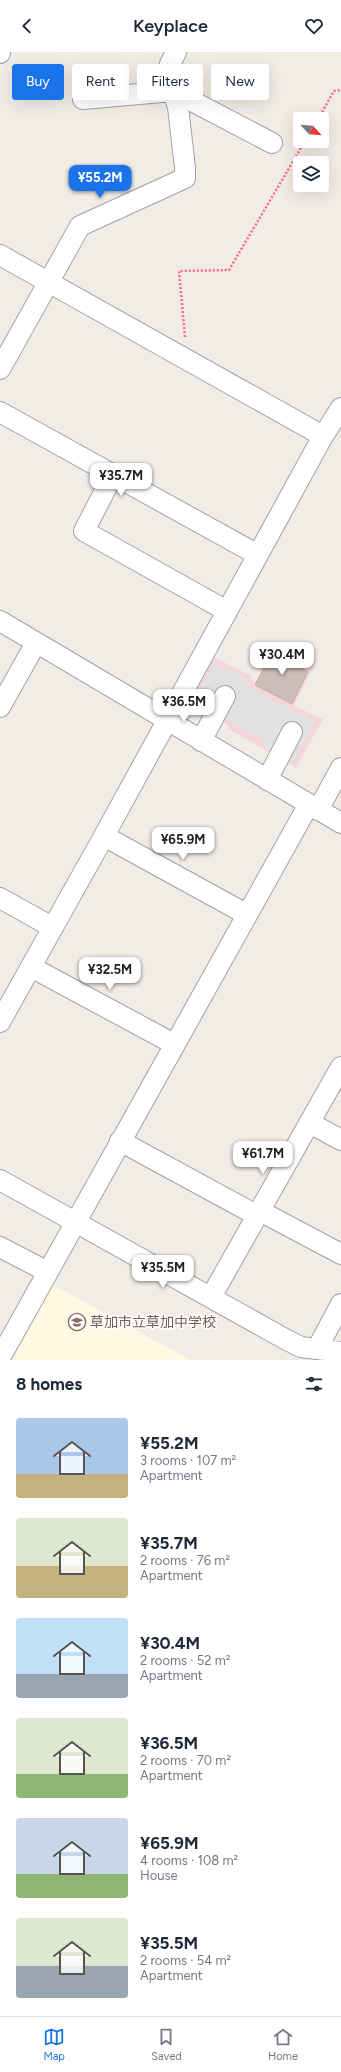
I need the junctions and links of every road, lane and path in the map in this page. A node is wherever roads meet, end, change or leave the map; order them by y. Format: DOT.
graph roads {
  1 [pos="176,52"];
  2 [pos="170,64"];
  3 [pos="341,90"];
  4 [pos="176,100"];
  5 [pos="190,100"];
  6 [pos="322,112"];
  7 [pos="272,142"];
  8 [pos="301,148"];
  9 [pos="0,255"];
  10 [pos="48,282"];
  11 [pos="187,360"];
  12 [pos="0,369"];
  13 [pos="341,408"];
  14 [pos="0,412"];
  15 [pos="323,436"];
  16 [pos="113,475"];
  17 [pos="258,555"];
  18 [pos="227,611"];
  19 [pos="0,621"];
  20 [pos="36,643"];
  21 [pos="225,696"];
  22 [pos="0,707"];
  23 [pos="168,721"];
  24 [pos="292,732"];
  25 [pos="201,741"];
  26 [pos="341,768"];
  27 [pos="267,780"];
  28 [pos="313,807"];
  29 [pos="341,824"];
  30 [pos="104,836"];
  31 [pos="0,898"];
  32 [pos="246,914"];
  33 [pos="52,927"];
  34 [pos="31,967"];
  35 [pos="0,1022"];
  36 [pos="174,1044"];
  37 [pos="341,1068"];
  38 [pos="310,1123"];
  39 [pos="341,1140"];
  40 [pos="120,1141"];
  41 [pos="2,1186"];
  42 [pos="259,1214"];
  43 [pos="75,1222"];
  44 [pos="0,1247"];
  45 [pos="341,1254"];
  46 [pos="48,1272"];
  47 [pos="211,1297"];
  48 [pos="341,1304"];
  49 [pos="317,1349"];
  50 [pos="341,1352"];
  51 [pos="0,1358"];
  1 -- 2 [label="street"];
  3 -- 6 [label="path"];
  4 -- 10 [label="street"];
  5 -- 7 [label="street"];
  8 -- 11 [label="path"];
  9 -- 10 [label="street"];
  10 -- 11 [label="street"];
  10 -- 12 [label="street"];
  11 -- 15 [label="street"];
  13 -- 15 [label="street"];
  14 -- 16 [label="street"];
  15 -- 17 [label="street"];
  16 -- 17 [label="street"];
  16 -- 18 [label="street"];
  17 -- 18 [label="street"];
  18 -- 23 [label="street"];
  19 -- 20 [label="street"];
  20 -- 22 [label="street"];
  20 -- 23 [label="street"];
  21 -- 25 [label="street"];
  23 -- 25 [label="street"];
  23 -- 30 [label="street"];
  24 -- 27 [label="street"];
  25 -- 27 [label="street"];
  26 -- 28 [label="street"];
  27 -- 28 [label="street"];
  28 -- 29 [label="street"];
  28 -- 32 [label="street"];
  30 -- 32 [label="street"];
  30 -- 33 [label="street"];
  31 -- 33 [label="street"];
  32 -- 36 [label="street"];
  33 -- 34 [label="street"];
  34 -- 35 [label="street"];
  34 -- 36 [label="street"];
  36 -- 40 [label="street"];
  37 -- 38 [label="street"];
  38 -- 39 [label="street"];
  38 -- 42 [label="street"];
  40 -- 42 [label="street"];
  40 -- 43 [label="street"];
  41 -- 43 [label="street"];
  42 -- 45 [label="street"];
  42 -- 47 [label="street"];
  43 -- 46 [label="street"];
  43 -- 47 [label="street"];
  44 -- 46 [label="street"];
  46 -- 51 [label="street"];
  47 -- 49 [label="street"];
  48 -- 49 [label="street"];
  49 -- 50 [label="street"];
}
